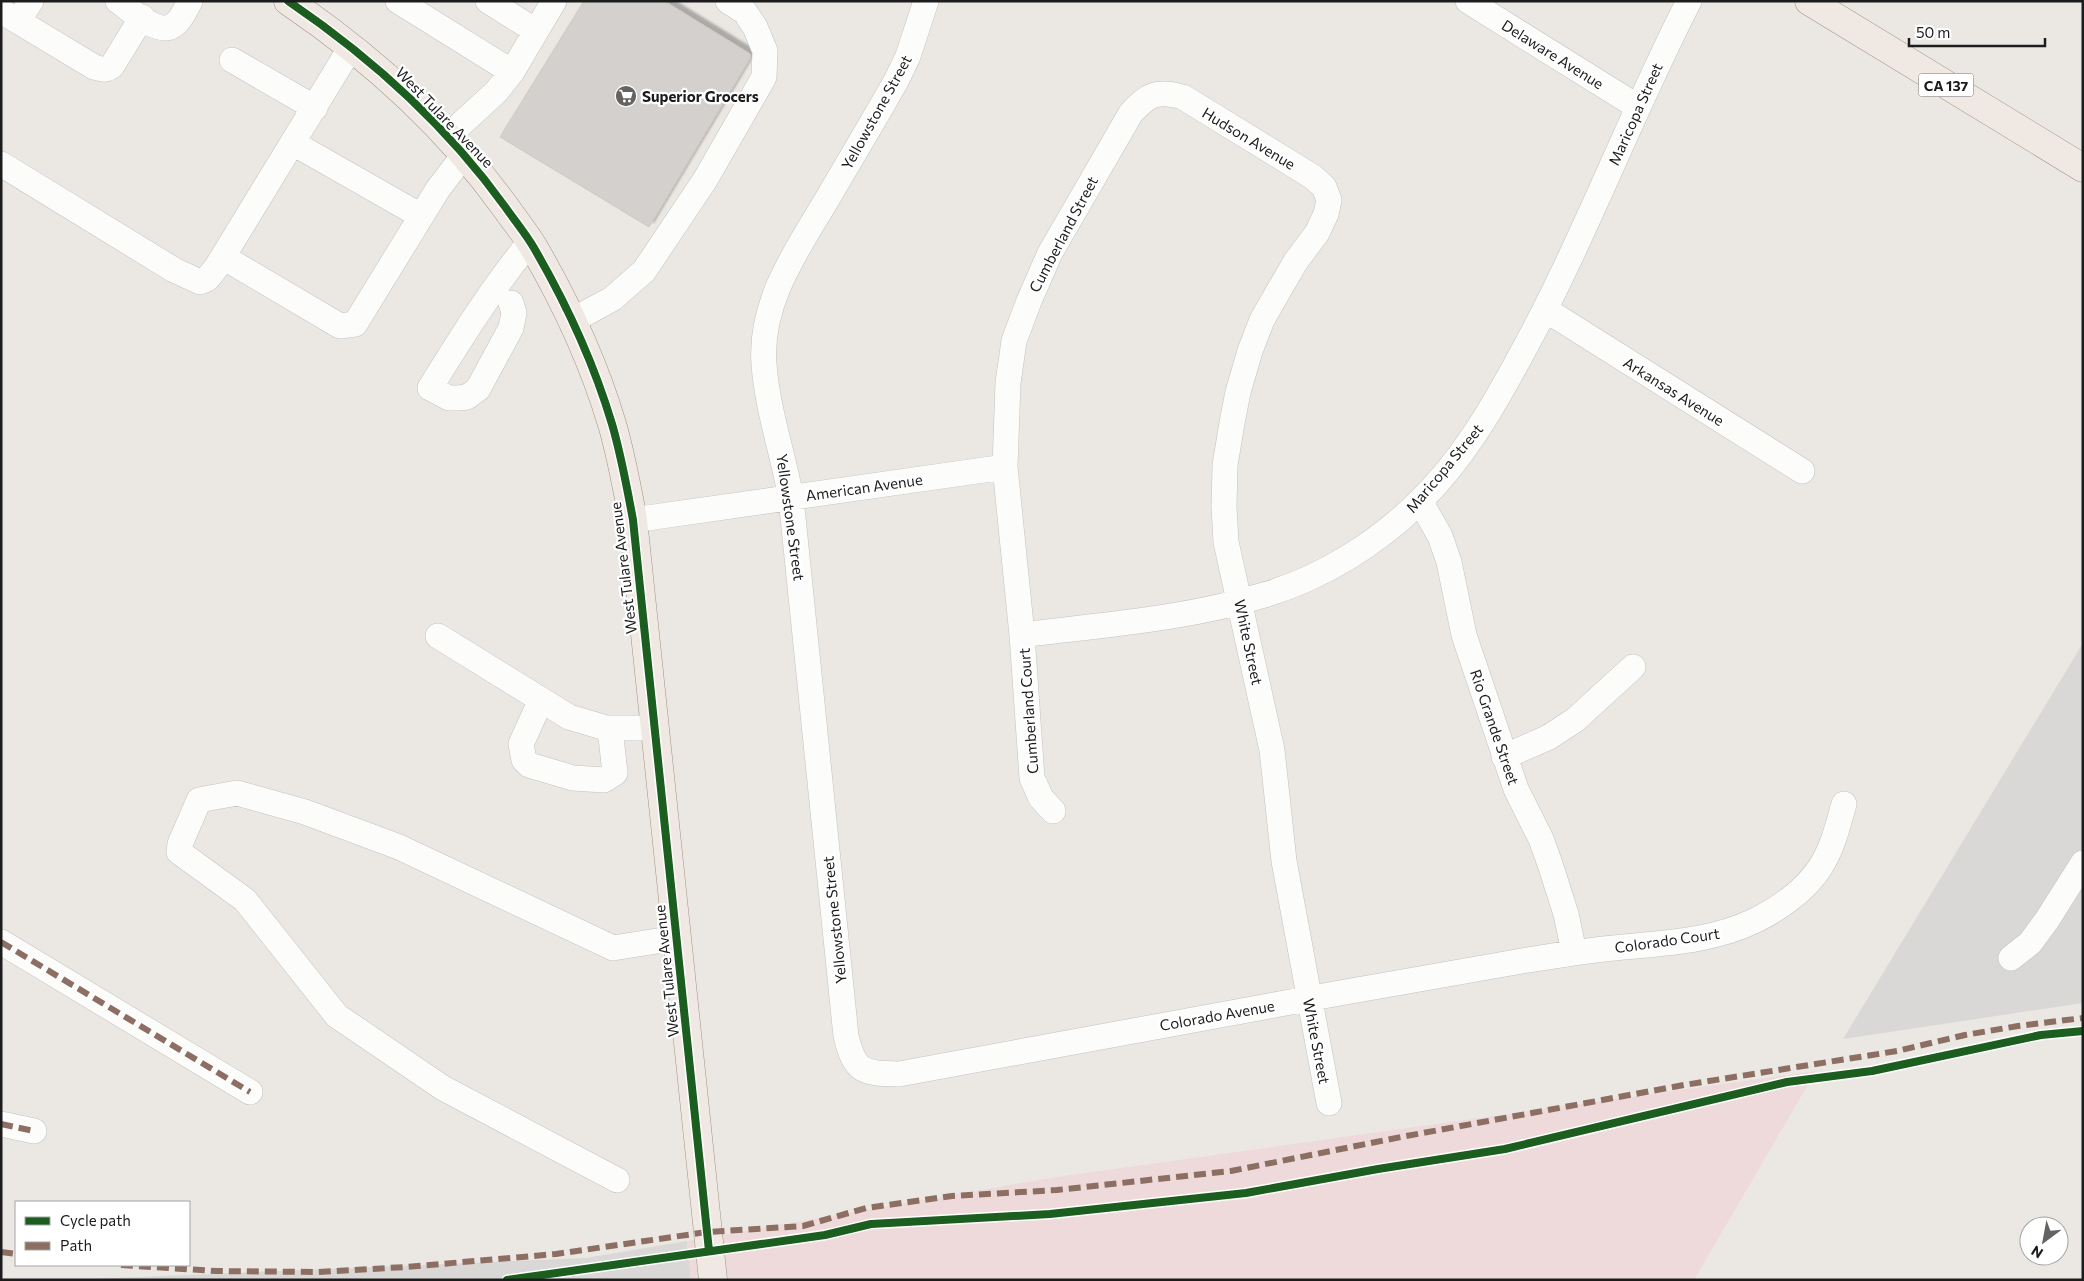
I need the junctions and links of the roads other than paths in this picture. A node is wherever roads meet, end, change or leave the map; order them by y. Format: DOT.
graph roads {
  1 [pos="118,1"];
  2 [pos="190,1"];
  3 [pos="398,1"];
  4 [pos="488,1"];
  5 [pos="554,1"];
  6 [pos="728,1"];
  7 [pos="926,1"];
  8 [pos="1468,1"];
  9 [pos="1689,1"];
  10 [pos="1809,1"];
  11 [pos="305,6"];
  12 [pos="17,11"];
  13 [pos="142,17"];
  14 [pos="536,31"];
  15 [pos="351,47"];
  16 [pos="232,60"];
  17 [pos="512,72"];
  18 [pos="1157,94"];
  19 [pos="1638,106"];
  20 [pos="315,108"];
  21 [pos="294,143"];
  22 [pos="456,146"];
  23 [pos="1,164"];
  24 [pos="2083,168"];
  25 [pos="1329,200"];
  26 [pos="421,216"];
  27 [pos="530,242"];
  28 [pos="223,257"];
  29 [pos="511,303"];
  30 [pos="1546,310"];
  31 [pos="571,321"];
  32 [pos="1005,467"];
  33 [pos="1802,471"];
  34 [pos="791,498"];
  35 [pos="1420,501"];
  36 [pos="633,520"];
  37 [pos="1240,601"];
  38 [pos="1022,635"];
  39 [pos="438,636"];
  40 [pos="1633,667"];
  41 [pos="540,700"];
  42 [pos="610,728"];
  43 [pos="655,728"];
  44 [pos="1504,757"];
  45 [pos="1844,804"];
  46 [pos="1053,811"];
  47 [pos="2083,864"];
  48 [pos="676,938"];
  49 [pos="1,942"];
  50 [pos="1574,952"];
  51 [pos="2011,958"];
  52 [pos="1309,998"];
  53 [pos="860,1068"];
  54 [pos="250,1092"];
  55 [pos="1329,1103"];
  56 [pos="1,1124"];
  57 [pos="34,1131"];
  58 [pos="617,1180"];
  59 [pos="712,1280"];
  1 -- 13 [label="street"];
  2 -- 13 [label="street"];
  3 -- 17 [label="street"];
  4 -- 14 [label="street"];
  5 -- 14 [label="street"];
  6 -- 31 [label="street"];
  7 -- 34 [label="street, Yellowstone Street"];
  8 -- 19 [label="street, Delaware Avenue"];
  9 -- 19 [label="street, Maricopa Street"];
  10 -- 24 [label="main road, CA 137"];
  11 -- 15 [label="main road, West Tulare Avenue"];
  12 -- 13 [label="street"];
  14 -- 17 [label="street"];
  15 -- 20 [label="street"];
  15 -- 22 [label="main road, West Tulare Avenue"];
  16 -- 20 [label="street"];
  17 -- 22 [label="street"];
  18 -- 25 [label="street, Hudson Avenue"];
  18 -- 32 [label="street, Cumberland Street"];
  19 -- 30 [label="street, Maricopa Street"];
  20 -- 21 [label="street"];
  21 -- 26 [label="street"];
  21 -- 28 [label="street"];
  22 -- 26 [label="street"];
  22 -- 27 [label="main road, West Tulare Avenue"];
  23 -- 28 [label="street"];
  25 -- 37 [label="street, White Street"];
  26 -- 28 [label="street"];
  27 -- 29 [label="street"];
  27 -- 31 [label="main road, West Tulare Avenue"];
  30 -- 33 [label="street, Arkansas Avenue"];
  30 -- 35 [label="street, Maricopa Street"];
  31 -- 36 [label="main road, West Tulare Avenue"];
  32 -- 34 [label="street, American Avenue"];
  32 -- 38 [label="street, Cumberland Street"];
  34 -- 36 [label="street, American Avenue"];
  34 -- 53 [label="street, Yellowstone Street"];
  35 -- 37 [label="street, Maricopa Street"];
  35 -- 44 [label="street, Rio Grande Street"];
  36 -- 43 [label="main road, West Tulare Avenue"];
  37 -- 38 [label="street, Maricopa Street"];
  37 -- 52 [label="street, White Street"];
  38 -- 46 [label="street, Cumberland Court"];
  39 -- 41 [label="street"];
  40 -- 44 [label="street"];
  41 -- 42 [label="street"];
  41 -- 42 [label="street"];
  42 -- 43 [label="street"];
  43 -- 48 [label="main road, West Tulare Avenue"];
  44 -- 50 [label="street, Rio Grande Street"];
  45 -- 50 [label="street, Colorado Court"];
  47 -- 51 [label="street"];
  48 -- 58 [label="street"];
  48 -- 59 [label="main road, West Tulare Avenue"];
  49 -- 54 [label="street"];
  50 -- 52 [label="street, Colorado Avenue"];
  52 -- 53 [label="street, Colorado Avenue"];
  52 -- 55 [label="street, White Street"];
  56 -- 57 [label="street"];
}
